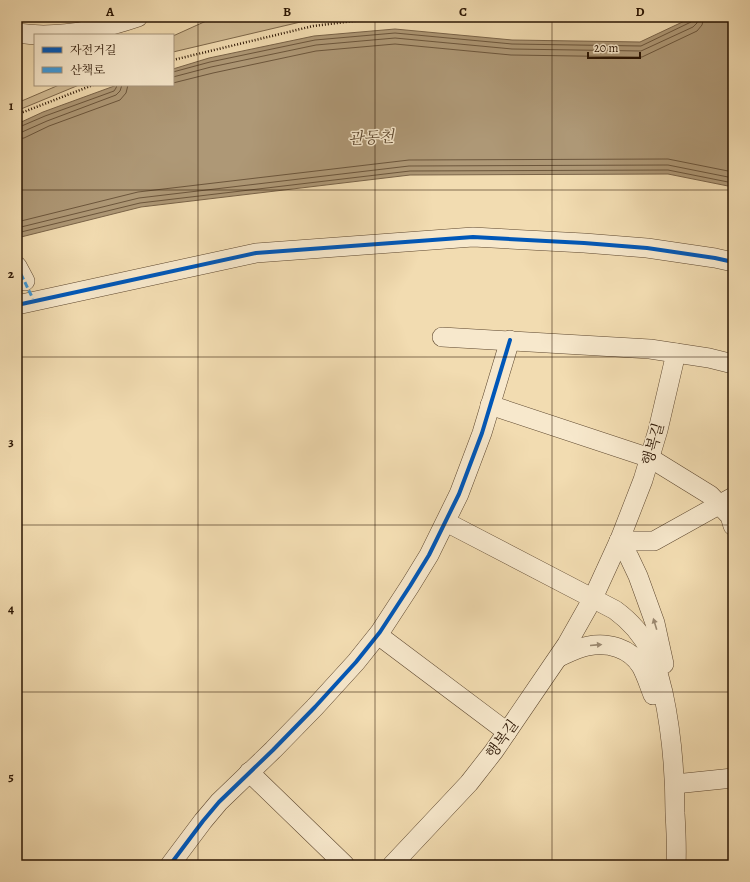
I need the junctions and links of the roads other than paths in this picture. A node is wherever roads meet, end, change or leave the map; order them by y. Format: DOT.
graph roads {
  1 [pos="138,17"];
  2 [pos="17,33"];
  3 [pos="47,34"];
  4 [pos="34,35"];
  5 [pos="733,262"];
  6 [pos="17,305"];
  7 [pos="442,337"];
  8 [pos="510,340"];
  9 [pos="676,353"];
  10 [pos="733,364"];
  11 [pos="490,405"];
  12 [pos="650,458"];
  13 [pos="726,501"];
  14 [pos="446,522"];
  15 [pos="733,526"];
  16 [pos="619,541"];
  17 [pos="593,598"];
  18 [pos="378,635"];
  19 [pos="559,657"];
  20 [pos="507,732"];
  21 [pos="672,743"];
  22 [pos="249,772"];
  23 [pos="733,778"];
  24 [pos="675,784"];
  25 [pos="170,865"];
  26 [pos="345,865"];
  27 [pos="392,865"];
  28 [pos="676,865"];
  1 -- 3 [label="street"];
  2 -- 4 [label="street"];
  5 -- 6 [label="street"];
  7 -- 8 [label="street"];
  8 -- 9 [label="street"];
  8 -- 11 [label="street"];
  9 -- 10 [label="street"];
  9 -- 12 [label="street, 행복길"];
  11 -- 12 [label="street"];
  11 -- 14 [label="street"];
  12 -- 13 [label="street"];
  12 -- 16 [label="street, 행복길"];
  13 -- 15 [label="street"];
  13 -- 16 [label="street"];
  14 -- 17 [label="street"];
  14 -- 18 [label="street"];
  16 -- 17 [label="street, 행복길"];
  21 -- 16 [label="street, one-way"];
  17 -- 19 [label="street, 행복길"];
  17 -- 21 [label="street"];
  18 -- 20 [label="street"];
  18 -- 22 [label="street"];
  19 -- 20 [label="street, 행복길"];
  19 -- 21 [label="street, one-way"];
  20 -- 27 [label="street, 행복길"];
  21 -- 24 [label="street"];
  22 -- 25 [label="street"];
  22 -- 26 [label="street"];
  23 -- 24 [label="street"];
  24 -- 28 [label="street"];
}
